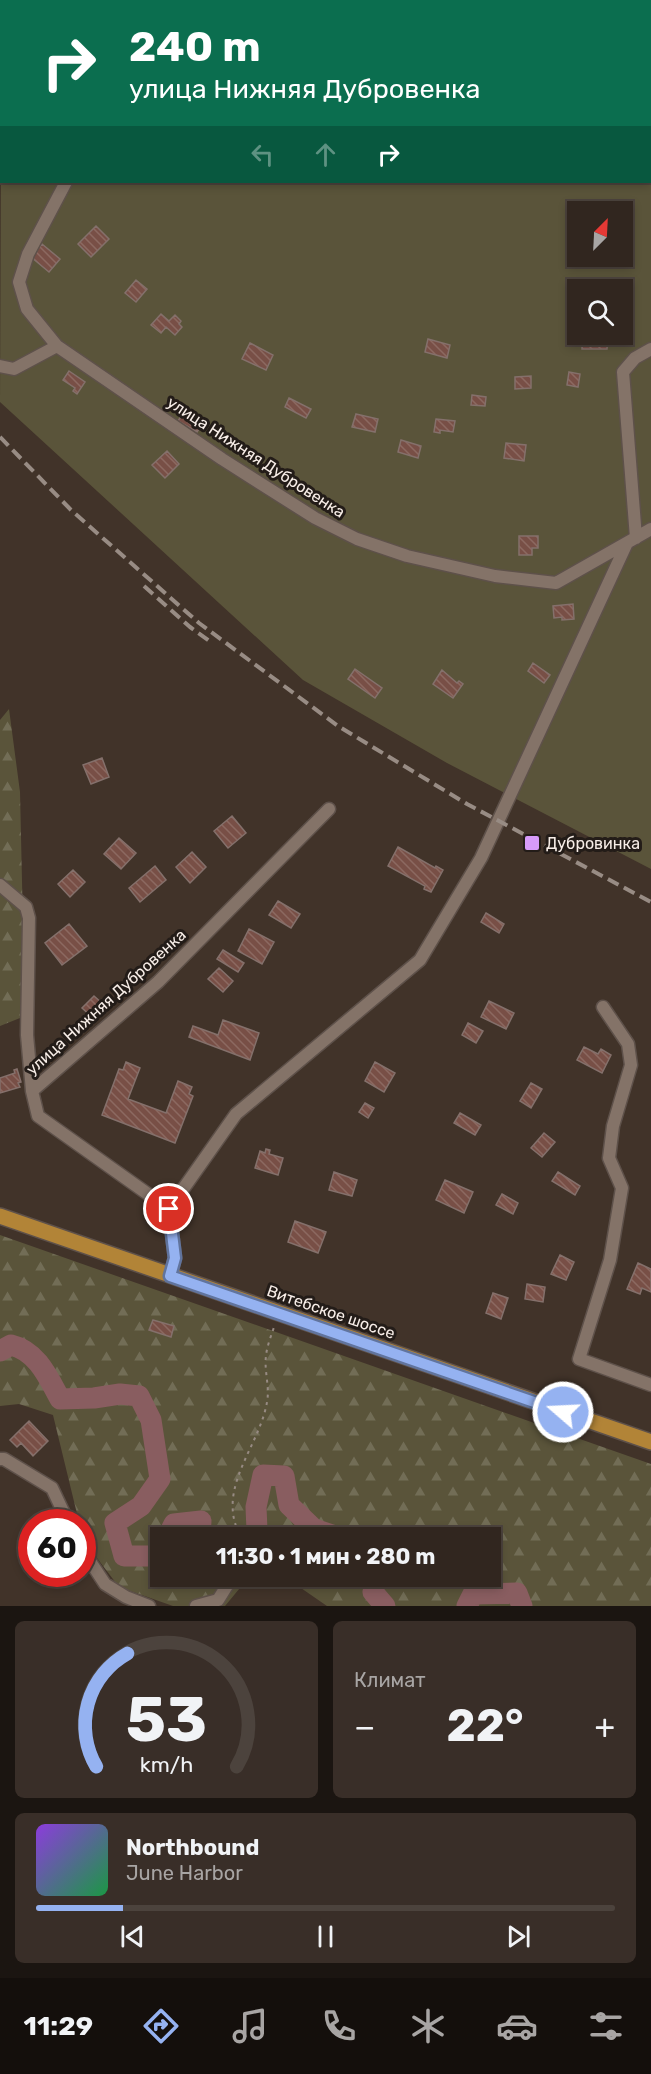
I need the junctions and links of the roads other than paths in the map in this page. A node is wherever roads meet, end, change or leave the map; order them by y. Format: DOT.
graph roads {
  1 [pos="65,183"];
  2 [pos="57,345"];
  3 [pos="651,349"];
  4 [pos="0,366"];
  5 [pos="651,529"];
  6 [pos="631,541"];
  7 [pos="329,809"];
  8 [pos="0,885"];
  9 [pos="603,1007"];
  10 [pos="32,1091"];
  11 [pos="169,1209"];
  12 [pos="0,1216"];
  13 [pos="170,1276"];
  14 [pos="651,1385"];
  15 [pos="651,1442"];
  16 [pos="0,1459"];
  17 [pos="62,1509"];
  18 [pos="96,1570"];
  19 [pos="226,1587"];
  20 [pos="149,1606"];
  21 [pos="196,1606"];
  1 -- 2 [label="street, улица Нижняя Дубровенка"];
  2 -- 4 [label="street"];
  2 -- 6 [label="street, улица Нижняя Дубровенка"];
  3 -- 6 [label="street"];
  5 -- 6 [label="street, улица Нижняя Дубровенка"];
  6 -- 11 [label="street"];
  7 -- 10 [label="street, улица Нижняя Дубровенка"];
  8 -- 10 [label="street, улица Нижняя Дубровенка"];
  9 -- 14 [label="street"];
  10 -- 11 [label="street, улица Нижняя Дубровенка"];
  11 -- 13 [label="street"];
  12 -- 13 [label="main road, Витебское шоссе"];
  13 -- 15 [label="main road, Витебское шоссе"];
  16 -- 17 [label="street"];
  18 -- 20 [label="street"];
  19 -- 21 [label="street"];
}
